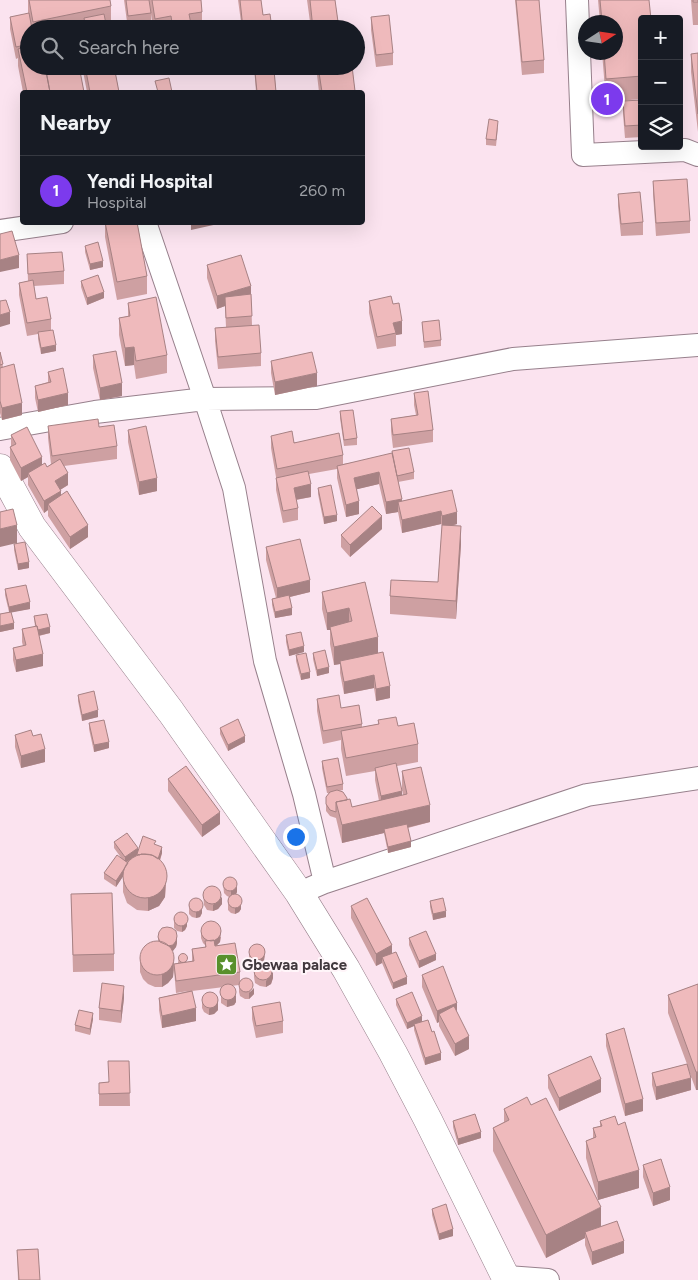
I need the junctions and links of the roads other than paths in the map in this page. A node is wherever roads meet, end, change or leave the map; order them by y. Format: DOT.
graph roads {
  1 [pos="577,0"];
  2 [pos="698,155"];
  3 [pos="41,225"];
  4 [pos="146,225"];
  5 [pos="0,231"];
  6 [pos="698,345"];
  7 [pos="205,399"];
  8 [pos="0,429"];
  9 [pos="0,468"];
  10 [pos="698,778"];
  11 [pos="325,882"];
  12 [pos="299,893"];
  13 [pos="506,1279"];
  14 [pos="548,1280"];
  1 -- 2 [label="street"];
  3 -- 5 [label="street"];
  4 -- 7 [label="street"];
  6 -- 7 [label="street"];
  7 -- 8 [label="street"];
  7 -- 11 [label="street"];
  9 -- 12 [label="main road"];
  10 -- 11 [label="street"];
  11 -- 12 [label="street"];
  12 -- 13 [label="main road"];
  13 -- 14 [label="street"];
}
